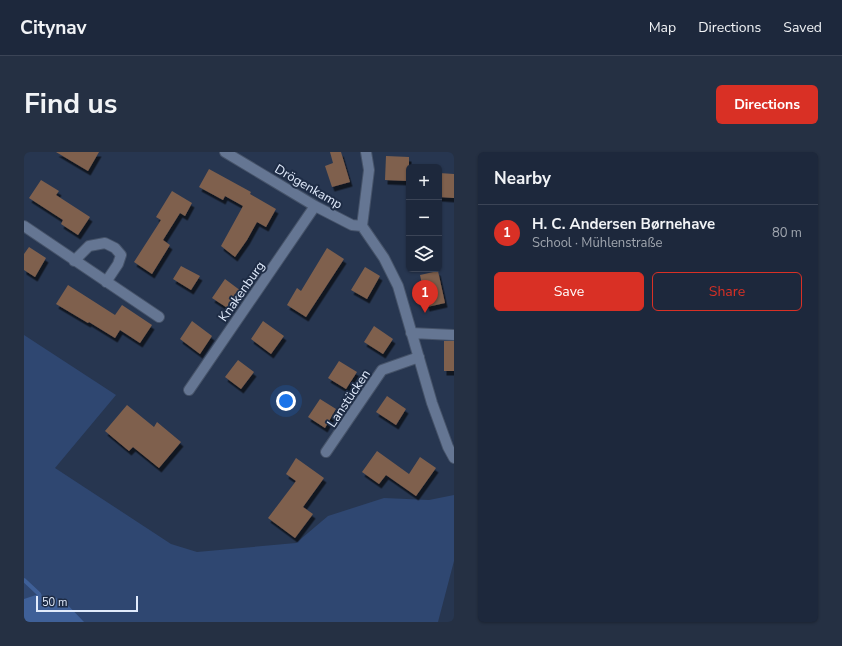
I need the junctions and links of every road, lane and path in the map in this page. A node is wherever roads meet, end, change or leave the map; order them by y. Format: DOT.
graph roads {
  1 [pos="225,152"];
  2 [pos="366,152"];
  3 [pos="315,206"];
  4 [pos="24,226"];
  5 [pos="362,226"];
  6 [pos="74,261"];
  7 [pos="106,282"];
  8 [pos="159,317"];
  9 [pos="411,334"];
  10 [pos="454,335"];
  11 [pos="419,357"];
  12 [pos="188,390"];
  13 [pos="326,452"];
  14 [pos="454,458"];
  1 -- 3 [label="street, Drögenkamp"];
  2 -- 5 [label="street"];
  3 -- 5 [label="street, Drögenkamp"];
  3 -- 12 [label="street, Knakenburg"];
  4 -- 6 [label="street"];
  5 -- 9 [label="street"];
  6 -- 7 [label="street"];
  6 -- 7 [label="street"];
  7 -- 8 [label="street"];
  9 -- 10 [label="street"];
  9 -- 11 [label="street"];
  11 -- 13 [label="street, Lanstücken"];
  11 -- 14 [label="street"];
}
